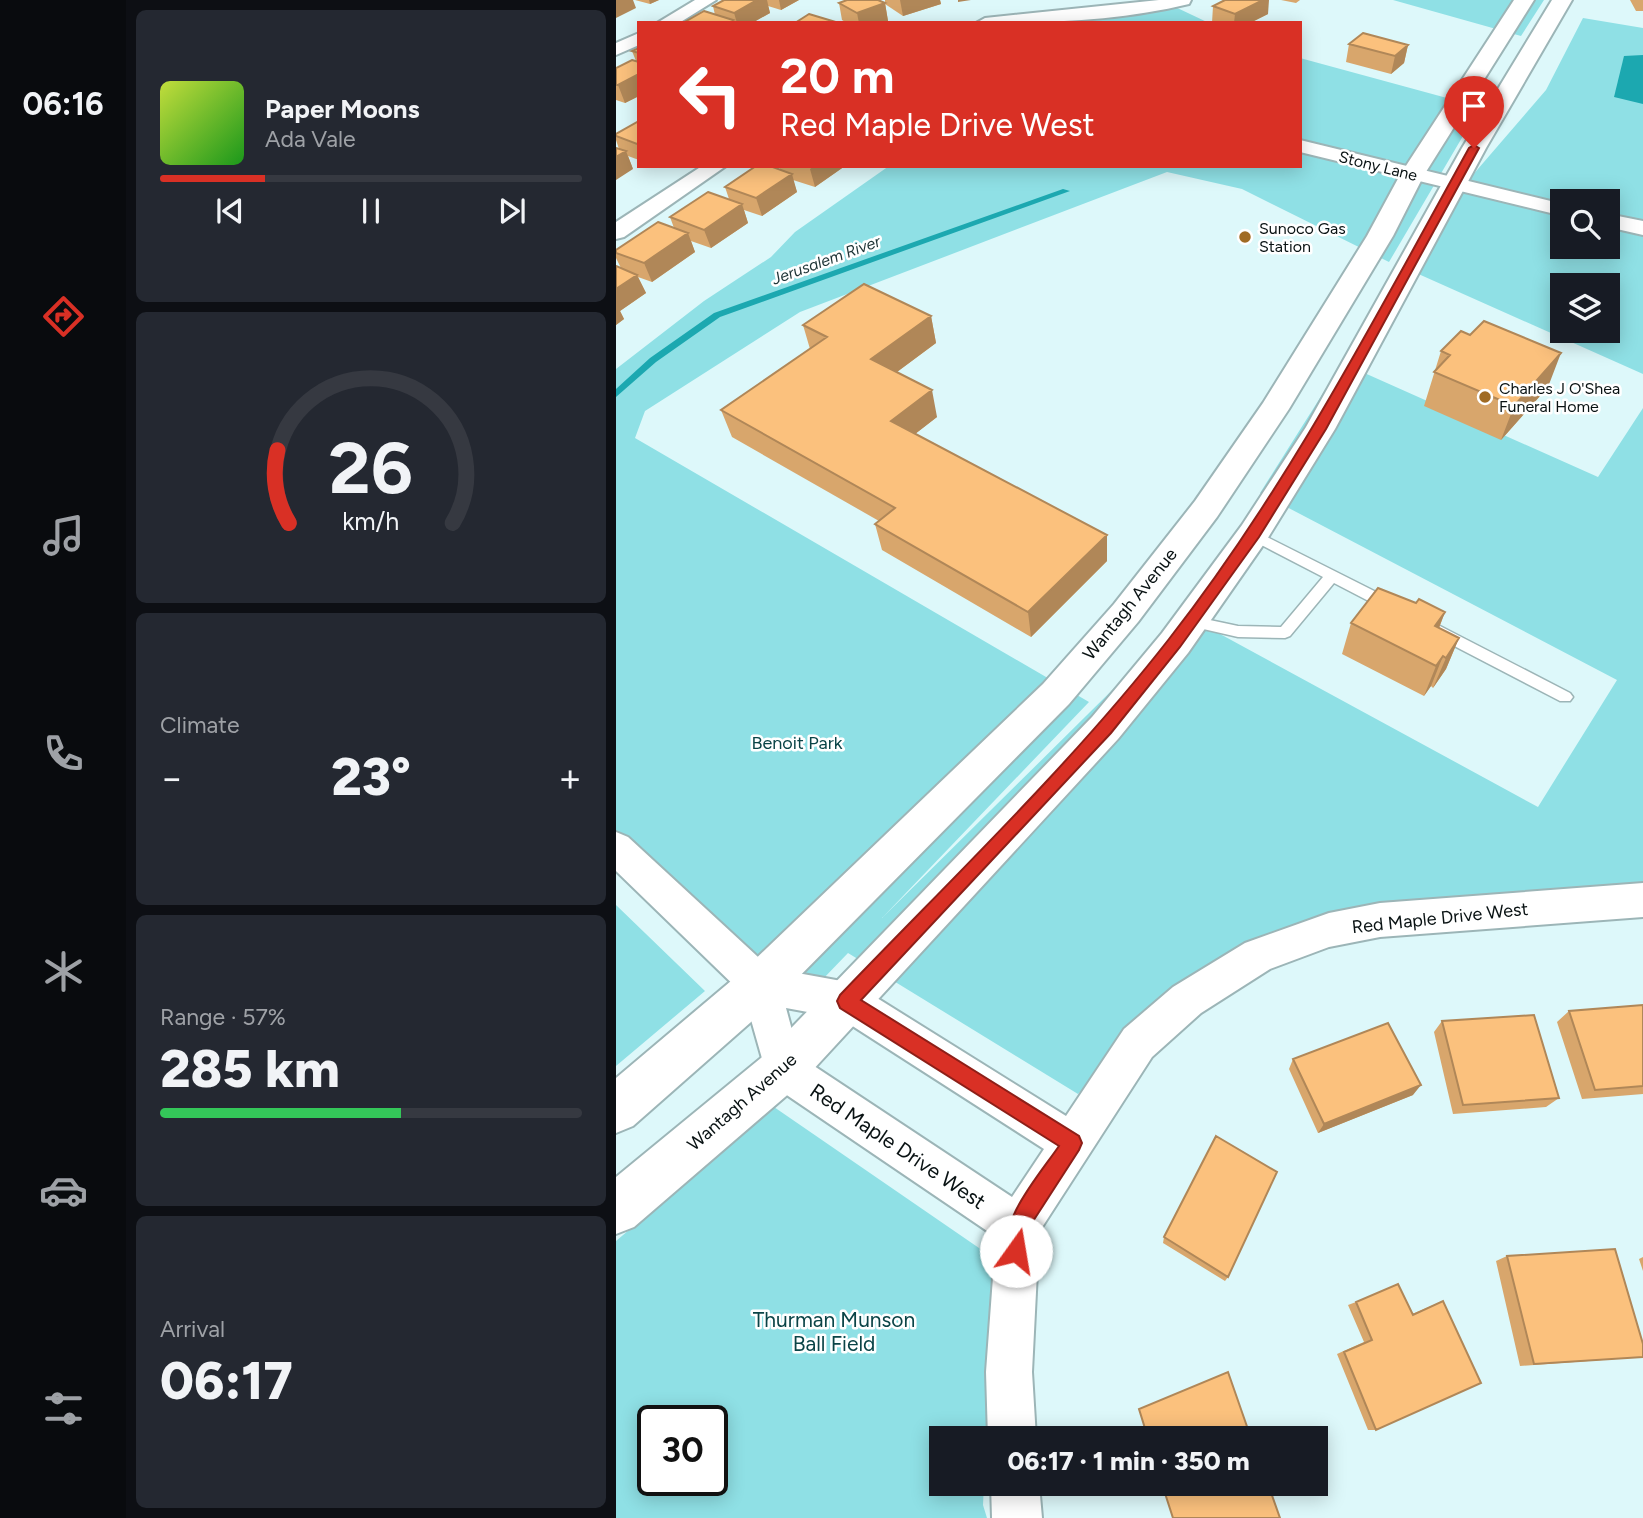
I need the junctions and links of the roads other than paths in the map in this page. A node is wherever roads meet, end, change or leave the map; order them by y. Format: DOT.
graph roads {
  1 [pos="708,0"];
  2 [pos="1183,0"];
  3 [pos="1524,0"];
  4 [pos="1562,0"];
  5 [pos="1099,17"];
  6 [pos="670,21"];
  7 [pos="1023,21"];
  8 [pos="637,39"];
  9 [pos="616,50"];
  10 [pos="1302,147"];
  11 [pos="713,168"];
  12 [pos="1412,175"];
  13 [pos="1456,185"];
  14 [pos="1550,207"];
  15 [pos="1620,223"];
  16 [pos="1643,228"];
  17 [pos="616,232"];
  18 [pos="1253,535"];
  19 [pos="1332,576"];
  20 [pos="1406,614"];
  21 [pos="1191,621"];
  22 [pos="1430,627"];
  23 [pos="1565,697"];
  24 [pos="616,848"];
  25 [pos="1643,900"];
  26 [pos="760,985"];
  27 [pos="847,1001"];
  28 [pos="783,1069"];
  29 [pos="616,1108"];
  30 [pos="1072,1143"];
  31 [pos="616,1209"];
  32 [pos="1018,1226"];
  33 [pos="1011,1426"];
  34 [pos="1016,1496"];
  35 [pos="1017,1518"];
  1 -- 6 [label="street"];
  2 -- 5 [label="street"];
  3 -- 12 [label="main road, Wantagh Avenue"];
  4 -- 13 [label="main road, Wantagh Avenue"];
  5 -- 7 [label="street"];
  8 -- 9 [label="street"];
  10 -- 12 [label="street, Stony Lane"];
  11 -- 17 [label="street"];
  12 -- 13 [label="street, Stony Lane"];
  12 -- 26 [label="main road, Wantagh Avenue"];
  13 -- 14 [label="street, Stony Lane"];
  13 -- 18 [label="main road, Wantagh Avenue"];
  15 -- 16 [label="street"];
  18 -- 19 [label="lane"];
  18 -- 21 [label="main road, Wantagh Avenue"];
  19 -- 20 [label="lane"];
  19 -- 21 [label="lane"];
  21 -- 27 [label="main road, Wantagh Avenue"];
  22 -- 23 [label="lane"];
  24 -- 26 [label="street"];
  25 -- 30 [label="street, Red Maple Drive West"];
  26 -- 27 [label="street"];
  26 -- 28 [label="street"];
  26 -- 29 [label="main road, Wantagh Avenue"];
  27 -- 28 [label="main road, Wantagh Avenue"];
  27 -- 30 [label="street"];
  28 -- 31 [label="main road, Wantagh Avenue"];
  28 -- 32 [label="street, Red Maple Drive West"];
  30 -- 32 [label="street, Red Maple Drive West"];
  32 -- 33 [label="street"];
  34 -- 35 [label="street"];
}
